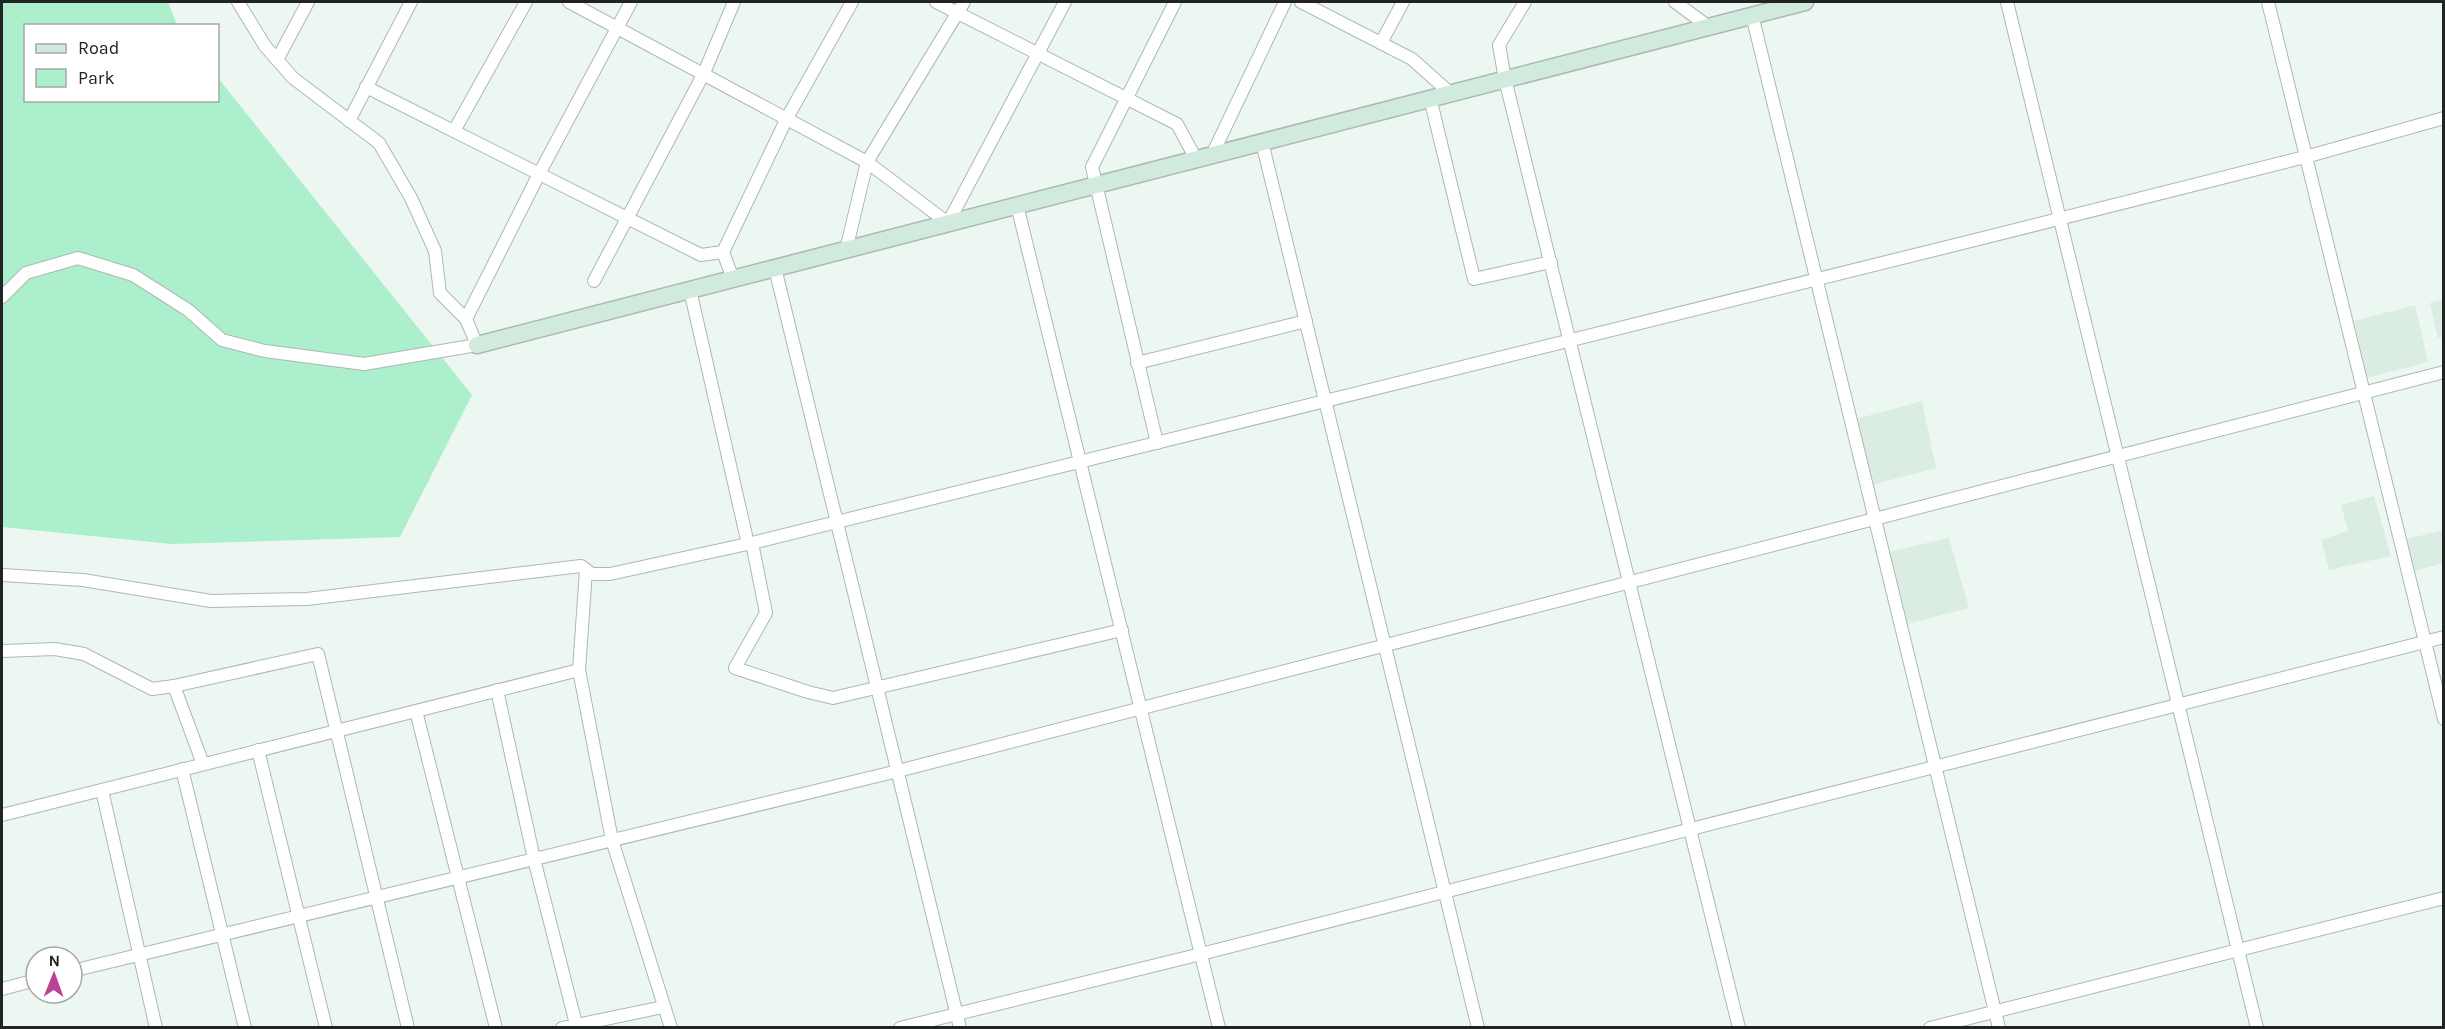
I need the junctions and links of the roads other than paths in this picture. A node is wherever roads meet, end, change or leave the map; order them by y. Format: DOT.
graph roads {
  1 [pos="238,2"];
  2 [pos="308,2"];
  3 [pos="411,2"];
  4 [pos="526,2"];
  5 [pos="569,2"];
  6 [pos="631,2"];
  7 [pos="734,2"];
  8 [pos="852,2"];
  9 [pos="936,2"];
  10 [pos="964,2"];
  11 [pos="1065,2"];
  12 [pos="1175,2"];
  13 [pos="1285,2"];
  14 [pos="1301,2"];
  15 [pos="1403,2"];
  16 [pos="1525,2"];
  17 [pos="1675,2"];
  18 [pos="1806,2"];
  19 [pos="2007,2"];
  20 [pos="2268,2"];
  21 [pos="958,13"];
  22 [pos="1752,15"];
  23 [pos="618,27"];
  24 [pos="1709,27"];
  25 [pos="1381,43"];
  26 [pos="1038,54"];
  27 [pos="277,60"];
  28 [pos="704,72"];
  29 [pos="1505,79"];
  30 [pos="366,87"];
  31 [pos="1450,93"];
  32 [pos="1126,98"];
  33 [pos="1430,99"];
  34 [pos="787,118"];
  35 [pos="2444,118"];
  36 [pos="349,120"];
  37 [pos="454,131"];
  38 [pos="1262,142"];
  39 [pos="2306,156"];
  40 [pos="1204,157"];
  41 [pos="867,162"];
  42 [pos="539,174"];
  43 [pos="1095,185"];
  44 [pos="1017,205"];
  45 [pos="2060,217"];
  46 [pos="626,218"];
  47 [pos="948,223"];
  48 [pos="846,250"];
  49 [pos="723,252"];
  50 [pos="1551,262"];
  51 [pos="774,268"];
  52 [pos="1816,278"];
  53 [pos="733,279"];
  54 [pos="594,281"];
  55 [pos="690,290"];
  56 [pos="2,297"];
  57 [pos="466,319"];
  58 [pos="1306,321"];
  59 [pos="1570,340"];
  60 [pos="477,345"];
  61 [pos="1137,363"];
  62 [pos="2444,372"];
  63 [pos="2364,393"];
  64 [pos="1325,401"];
  65 [pos="1157,443"];
  66 [pos="2118,456"];
  67 [pos="1080,462"];
  68 [pos="1875,519"];
  69 [pos="837,523"];
  70 [pos="750,544"];
  71 [pos="586,570"];
  72 [pos="2,575"];
  73 [pos="1629,582"];
  74 [pos="1122,630"];
  75 [pos="2444,637"];
  76 [pos="2425,642"];
  77 [pos="1385,645"];
  78 [pos="2,651"];
  79 [pos="579,670"];
  80 [pos="174,686"];
  81 [pos="878,688"];
  82 [pos="497,690"];
  83 [pos="2178,704"];
  84 [pos="1141,708"];
  85 [pos="416,711"];
  86 [pos="2444,718"];
  87 [pos="336,731"];
  88 [pos="258,750"];
  89 [pos="203,764"];
  90 [pos="1935,767"];
  91 [pos="182,769"];
  92 [pos="898,771"];
  93 [pos="102,790"];
  94 [pos="2,815"];
  95 [pos="1690,829"];
  96 [pos="612,840"];
  97 [pos="534,859"];
  98 [pos="459,877"];
  99 [pos="1445,892"];
  100 [pos="376,898"];
  101 [pos="2444,898"];
  102 [pos="299,916"];
  103 [pos="222,935"];
  104 [pos="2238,950"];
  105 [pos="1201,954"];
  106 [pos="139,955"];
  107 [pos="84,968"];
  108 [pos="24,983"];
  109 [pos="2,988"];
  110 [pos="663,1008"];
  111 [pos="1995,1011"];
  112 [pos="956,1014"];
  113 [pos="576,1026"];
  114 [pos="156,1028"];
  115 [pos="245,1028"];
  116 [pos="326,1028"];
  117 [pos="408,1028"];
  118 [pos="496,1028"];
  119 [pos="562,1028"];
  120 [pos="671,1028"];
  121 [pos="900,1028"];
  122 [pos="960,1028"];
  123 [pos="1220,1028"];
  124 [pos="1478,1028"];
  125 [pos="1739,1028"];
  126 [pos="1930,1028"];
  127 [pos="1999,1028"];
  128 [pos="2257,1028"];
  1 -- 27 [label="street"];
  2 -- 27 [label="street"];
  3 -- 30 [label="street"];
  4 -- 37 [label="street"];
  5 -- 23 [label="street"];
  6 -- 23 [label="street"];
  7 -- 28 [label="street"];
  8 -- 34 [label="street"];
  9 -- 21 [label="street"];
  10 -- 21 [label="street"];
  11 -- 26 [label="street"];
  12 -- 32 [label="street"];
  13 -- 40 [label="street"];
  14 -- 25 [label="street"];
  15 -- 25 [label="street"];
  16 -- 29 [label="street"];
  17 -- 24 [label="street"];
  18 -- 22 [label="street"];
  19 -- 45 [label="street"];
  20 -- 39 [label="street"];
  21 -- 26 [label="street"];
  21 -- 41 [label="street"];
  22 -- 24 [label="street"];
  22 -- 52 [label="street"];
  23 -- 28 [label="street"];
  23 -- 42 [label="street"];
  24 -- 29 [label="street"];
  25 -- 31 [label="street"];
  26 -- 32 [label="street"];
  26 -- 47 [label="street"];
  27 -- 36 [label="street"];
  28 -- 34 [label="street"];
  28 -- 46 [label="street"];
  29 -- 31 [label="street"];
  29 -- 50 [label="street"];
  30 -- 36 [label="street"];
  30 -- 37 [label="street"];
  31 -- 33 [label="street"];
  32 -- 40 [label="street"];
  32 -- 43 [label="street"];
  33 -- 38 [label="street"];
  33 -- 50 [label="street"];
  34 -- 41 [label="street"];
  34 -- 49 [label="street"];
  35 -- 39 [label="street"];
  36 -- 57 [label="street"];
  37 -- 42 [label="street"];
  38 -- 40 [label="street"];
  38 -- 58 [label="street"];
  39 -- 45 [label="street"];
  39 -- 63 [label="street"];
  40 -- 43 [label="street"];
  41 -- 47 [label="street"];
  41 -- 48 [label="street"];
  42 -- 46 [label="street"];
  42 -- 57 [label="street"];
  43 -- 44 [label="street"];
  43 -- 61 [label="street"];
  44 -- 47 [label="street"];
  44 -- 67 [label="street"];
  45 -- 52 [label="street"];
  45 -- 66 [label="street"];
  46 -- 49 [label="street"];
  46 -- 54 [label="street"];
  47 -- 48 [label="street"];
  48 -- 51 [label="street"];
  49 -- 53 [label="street"];
  50 -- 59 [label="street"];
  51 -- 53 [label="street"];
  51 -- 69 [label="street"];
  52 -- 59 [label="street"];
  52 -- 68 [label="street"];
  53 -- 55 [label="street"];
  55 -- 60 [label="street"];
  55 -- 70 [label="street"];
  56 -- 60 [label="street"];
  57 -- 60 [label="street"];
  58 -- 61 [label="street"];
  58 -- 64 [label="street"];
  59 -- 64 [label="street"];
  59 -- 73 [label="street"];
  61 -- 65 [label="street"];
  62 -- 63 [label="street"];
  63 -- 66 [label="street"];
  63 -- 76 [label="street"];
  64 -- 65 [label="street"];
  64 -- 77 [label="street"];
  65 -- 67 [label="street"];
  66 -- 68 [label="street"];
  66 -- 83 [label="street"];
  67 -- 69 [label="street"];
  67 -- 74 [label="street"];
  68 -- 73 [label="street"];
  68 -- 90 [label="street"];
  69 -- 70 [label="street"];
  69 -- 81 [label="street"];
  70 -- 71 [label="street"];
  70 -- 81 [label="street"];
  71 -- 72 [label="street"];
  71 -- 79 [label="street"];
  73 -- 77 [label="street"];
  73 -- 95 [label="street"];
  74 -- 81 [label="street"];
  74 -- 84 [label="street"];
  75 -- 76 [label="street"];
  76 -- 83 [label="street"];
  76 -- 86 [label="street"];
  77 -- 84 [label="street"];
  77 -- 99 [label="street"];
  78 -- 80 [label="street"];
  79 -- 82 [label="street"];
  79 -- 96 [label="street"];
  80 -- 87 [label="street"];
  80 -- 89 [label="street"];
  81 -- 92 [label="street"];
  82 -- 85 [label="street"];
  82 -- 97 [label="street"];
  83 -- 90 [label="street"];
  83 -- 104 [label="street"];
  84 -- 92 [label="street"];
  84 -- 105 [label="street"];
  85 -- 87 [label="street"];
  85 -- 98 [label="street"];
  87 -- 88 [label="street"];
  87 -- 100 [label="street"];
  88 -- 89 [label="street"];
  88 -- 102 [label="street"];
  89 -- 91 [label="street"];
  90 -- 95 [label="street"];
  90 -- 111 [label="street"];
  91 -- 93 [label="street"];
  91 -- 103 [label="street"];
  92 -- 96 [label="street"];
  92 -- 112 [label="street"];
  93 -- 94 [label="street"];
  93 -- 106 [label="street"];
  95 -- 99 [label="street"];
  95 -- 125 [label="street"];
  96 -- 97 [label="street"];
  96 -- 110 [label="street"];
  97 -- 98 [label="street"];
  97 -- 113 [label="street"];
  98 -- 100 [label="street"];
  98 -- 118 [label="street"];
  99 -- 105 [label="street"];
  99 -- 124 [label="street"];
  100 -- 102 [label="street"];
  100 -- 117 [label="street"];
  101 -- 104 [label="street"];
  102 -- 103 [label="street"];
  102 -- 116 [label="street"];
  103 -- 106 [label="street"];
  103 -- 115 [label="street"];
  104 -- 111 [label="street"];
  104 -- 128 [label="street"];
  105 -- 112 [label="street"];
  105 -- 123 [label="street"];
  106 -- 107 [label="street"];
  106 -- 114 [label="street"];
  108 -- 109 [label="street"];
  110 -- 113 [label="street"];
  110 -- 120 [label="street"];
  111 -- 126 [label="street"];
  111 -- 127 [label="street"];
  112 -- 121 [label="street"];
  112 -- 122 [label="street"];
  113 -- 119 [label="street"];
}
